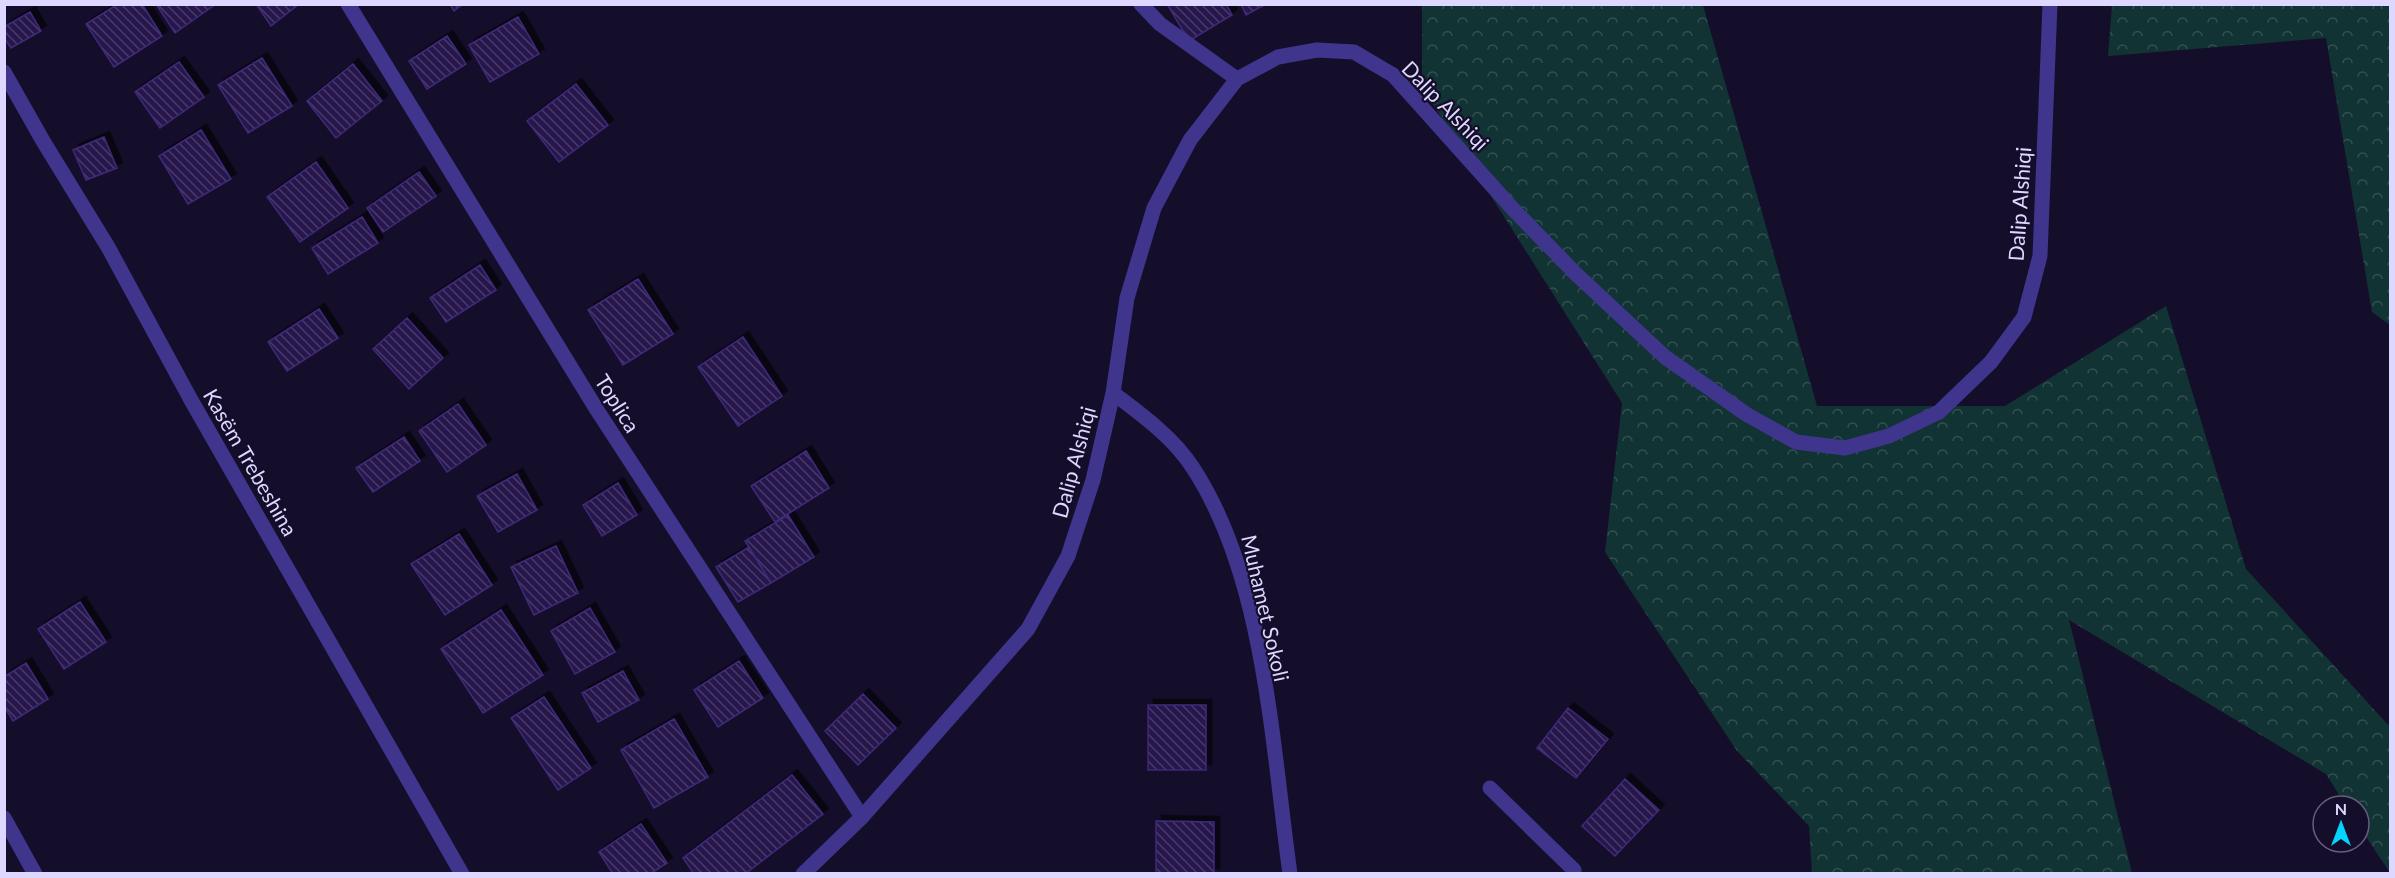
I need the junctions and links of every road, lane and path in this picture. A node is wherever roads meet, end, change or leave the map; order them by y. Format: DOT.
graph roads {
  1 [pos="348,4"];
  2 [pos="1141,4"];
  3 [pos="2049,4"];
  4 [pos="4,72"];
  5 [pos="1237,79"];
  6 [pos="1113,393"];
  7 [pos="1490,789"];
  8 [pos="4,818"];
  9 [pos="862,818"];
  10 [pos="35,873"];
  11 [pos="462,873"];
  12 [pos="803,873"];
  13 [pos="1290,873"];
  14 [pos="1573,873"];
  1 -- 9 [label="street, Toplica"];
  2 -- 5 [label="street"];
  3 -- 5 [label="street, Dalip Alshiqi"];
  4 -- 11 [label="street, Kasëm Trebeshina"];
  5 -- 6 [label="street, Dalip Alshiqi"];
  6 -- 9 [label="street, Dalip Alshiqi"];
  6 -- 13 [label="street, Muhamet Sokoli"];
  7 -- 14 [label="street"];
  8 -- 10 [label="street"];
  9 -- 12 [label="street, Dalip Alshiqi"];
}
